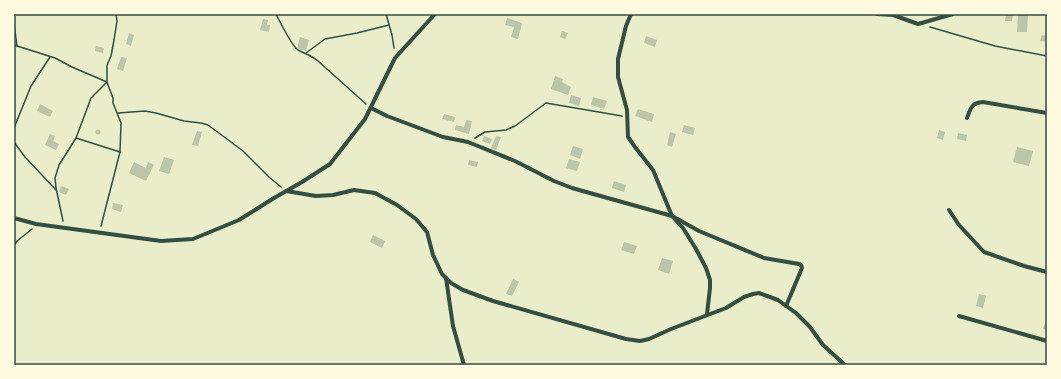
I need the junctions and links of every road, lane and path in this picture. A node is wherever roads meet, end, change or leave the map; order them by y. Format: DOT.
graph roads {
  1 [pos="116,14"];
  2 [pos="276,14"];
  3 [pos="386,14"];
  4 [pos="435,14"];
  5 [pos="631,14"];
  6 [pos="877,14"];
  7 [pos="953,14"];
  8 [pos="14,23"];
  9 [pos="918,24"];
  10 [pos="389,25"];
  11 [pos="15,46"];
  12 [pos="306,53"];
  13 [pos="1047,56"];
  14 [pos="51,57"];
  15 [pos="395,58"];
  16 [pos="107,82"];
  17 [pos="371,108"];
  18 [pos="118,113"];
  19 [pos="1047,113"];
  20 [pos="627,117"];
  21 [pos="967,118"];
  22 [pos="14,128"];
  23 [pos="76,138"];
  24 [pos="14,142"];
  25 [pos="468,142"];
  26 [pos="120,152"];
  27 [pos="56,191"];
  28 [pos="286,191"];
  29 [pos="949,210"];
  30 [pos="672,216"];
  31 [pos="14,218"];
  32 [pos="38,224"];
  33 [pos="65,228"];
  34 [pos="100,232"];
  35 [pos="14,246"];
  36 [pos="1047,272"];
  37 [pos="446,278"];
  38 [pos="786,306"];
  39 [pos="707,314"];
  40 [pos="959,316"];
  41 [pos="1047,341"];
  42 [pos="464,365"];
  43 [pos="845,365"];
  1 -- 16 [label="path"];
  2 -- 12 [label="path"];
  3 -- 10 [label="path"];
  4 -- 15 [label="street"];
  5 -- 20 [label="street"];
  6 -- 9 [label="street"];
  7 -- 9 [label="street"];
  8 -- 11 [label="path"];
  9 -- 13 [label="path"];
  10 -- 12 [label="path"];
  10 -- 15 [label="path"];
  11 -- 14 [label="path"];
  12 -- 17 [label="path"];
  14 -- 16 [label="path"];
  14 -- 22 [label="path"];
  15 -- 17 [label="street"];
  16 -- 18 [label="path"];
  16 -- 23 [label="path"];
  17 -- 25 [label="street"];
  17 -- 28 [label="street"];
  18 -- 26 [label="path"];
  18 -- 28 [label="path"];
  19 -- 21 [label="street"];
  20 -- 25 [label="path"];
  20 -- 30 [label="street"];
  23 -- 26 [label="path"];
  23 -- 27 [label="path"];
  24 -- 27 [label="path"];
  25 -- 30 [label="street"];
  26 -- 34 [label="path"];
  27 -- 33 [label="path"];
  28 -- 34 [label="street"];
  28 -- 37 [label="street"];
  29 -- 36 [label="street"];
  30 -- 38 [label="street"];
  30 -- 39 [label="street"];
  31 -- 32 [label="street"];
  32 -- 33 [label="street"];
  32 -- 35 [label="path"];
  33 -- 34 [label="street"];
  37 -- 39 [label="street"];
  37 -- 42 [label="street"];
  38 -- 39 [label="street"];
  38 -- 43 [label="street"];
  40 -- 41 [label="street"];
}
